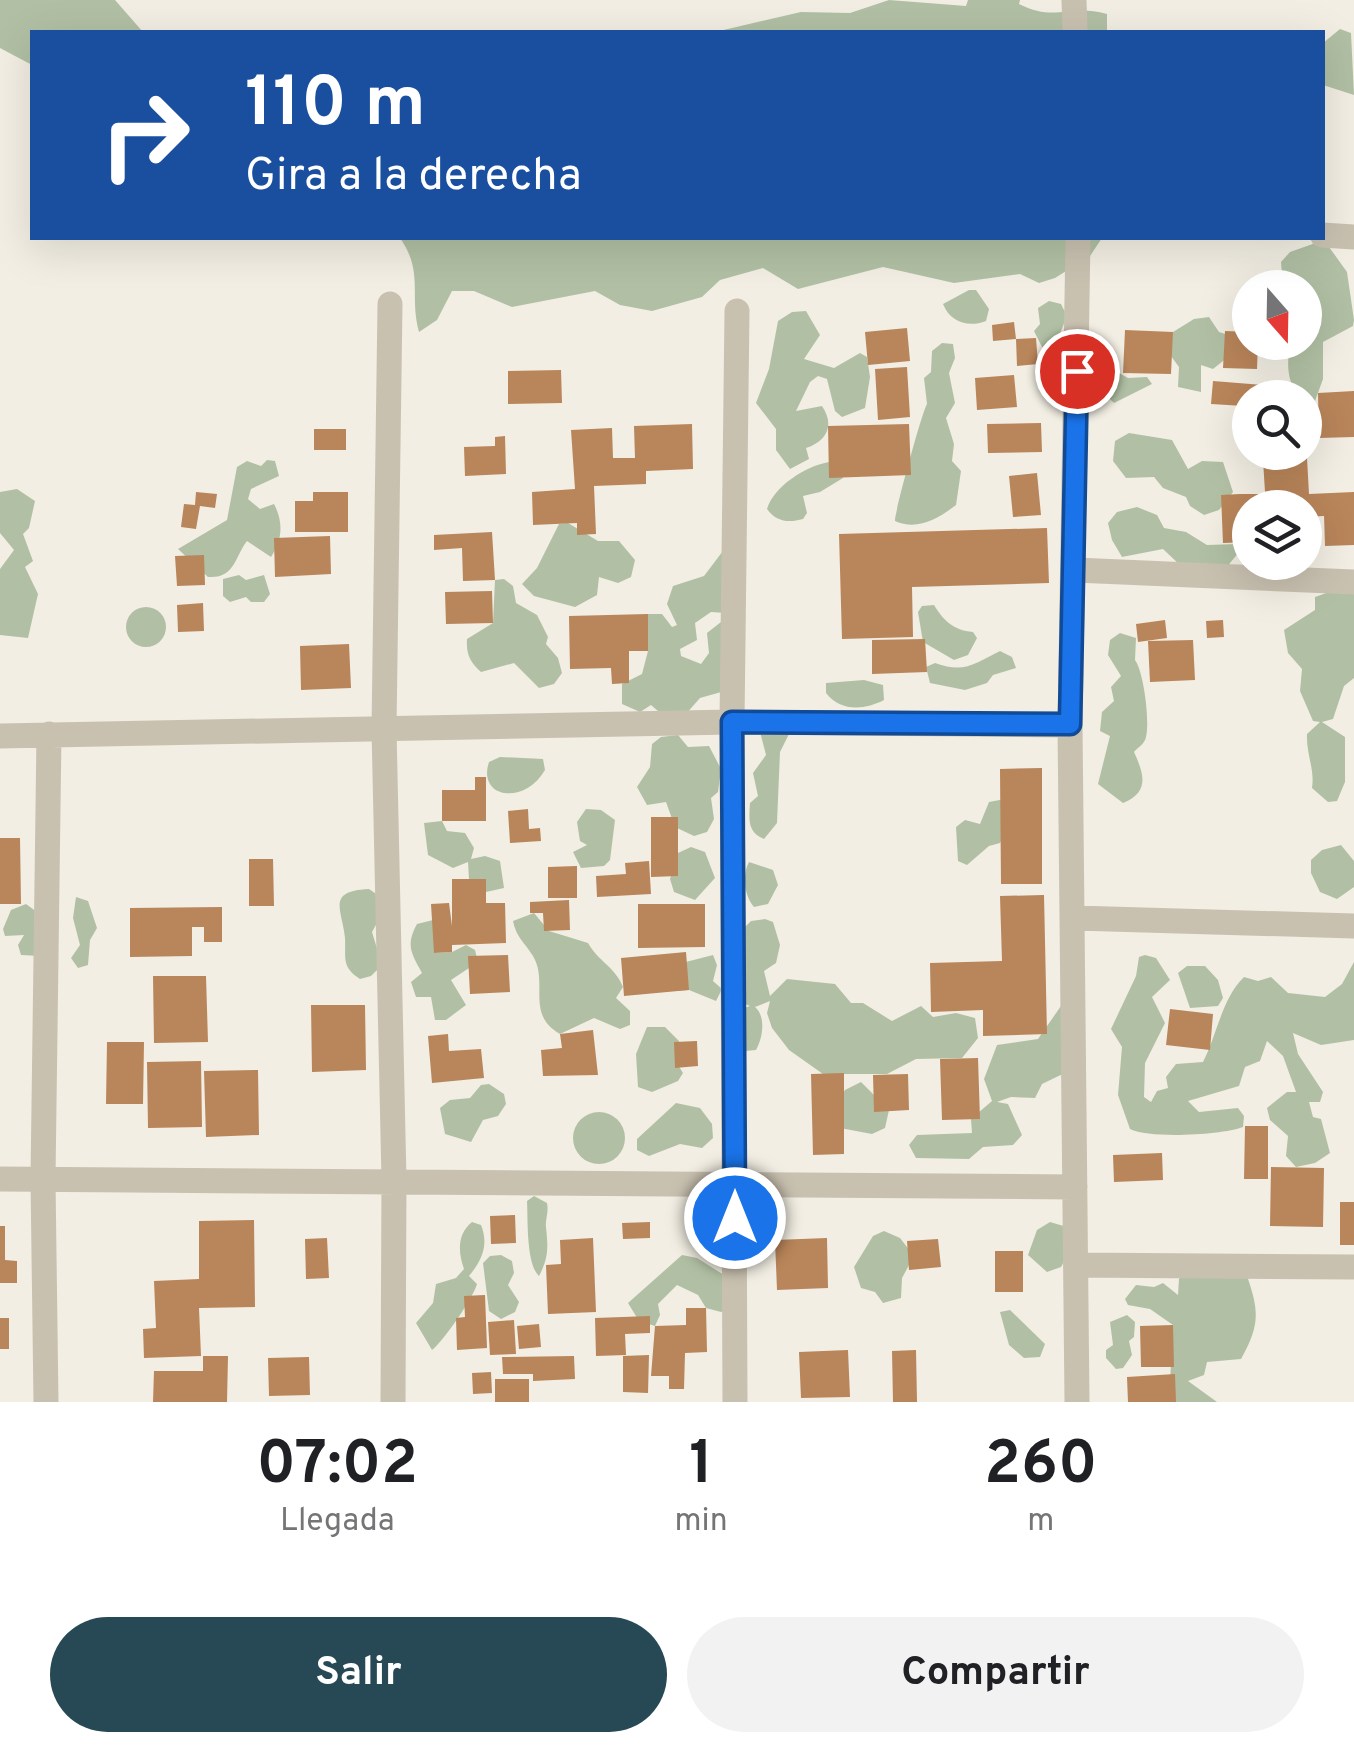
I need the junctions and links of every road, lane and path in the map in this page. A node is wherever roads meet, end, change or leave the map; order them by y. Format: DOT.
graph roads {
  1 [pos="1074,0"];
  2 [pos="1075,30"];
  3 [pos="1325,235"];
  4 [pos="1354,237"];
  5 [pos="1078,240"];
  6 [pos="390,304"];
  7 [pos="736,312"];
  8 [pos="1075,570"];
  9 [pos="1354,582"];
  10 [pos="732,722"];
  11 [pos="1070,724"];
  12 [pos="384,730"];
  13 [pos="49,734"];
  14 [pos="0,736"];
  15 [pos="1074,918"];
  16 [pos="1354,926"];
  17 [pos="0,1179"];
  18 [pos="42,1180"];
  19 [pos="394,1180"];
  20 [pos="736,1182"];
  21 [pos="1075,1187"];
  22 [pos="1076,1265"];
  23 [pos="1354,1268"];
  24 [pos="46,1402"];
  25 [pos="393,1402"];
  26 [pos="735,1402"];
  27 [pos="1077,1402"];
  1 -- 2 [label="street"];
  3 -- 4 [label="street"];
  5 -- 8 [label="street"];
  6 -- 12 [label="street"];
  7 -- 10 [label="street"];
  8 -- 9 [label="street"];
  8 -- 11 [label="street"];
  10 -- 11 [label="street"];
  10 -- 12 [label="street"];
  10 -- 20 [label="street"];
  11 -- 15 [label="street"];
  12 -- 13 [label="street"];
  12 -- 19 [label="street"];
  13 -- 14 [label="street"];
  13 -- 18 [label="street"];
  15 -- 16 [label="street"];
  15 -- 21 [label="street"];
  17 -- 18 [label="street"];
  18 -- 19 [label="street"];
  18 -- 24 [label="street"];
  19 -- 20 [label="street"];
  19 -- 25 [label="street"];
  20 -- 21 [label="street"];
  20 -- 26 [label="street"];
  21 -- 22 [label="street"];
  22 -- 23 [label="street"];
  22 -- 27 [label="street"];
}
